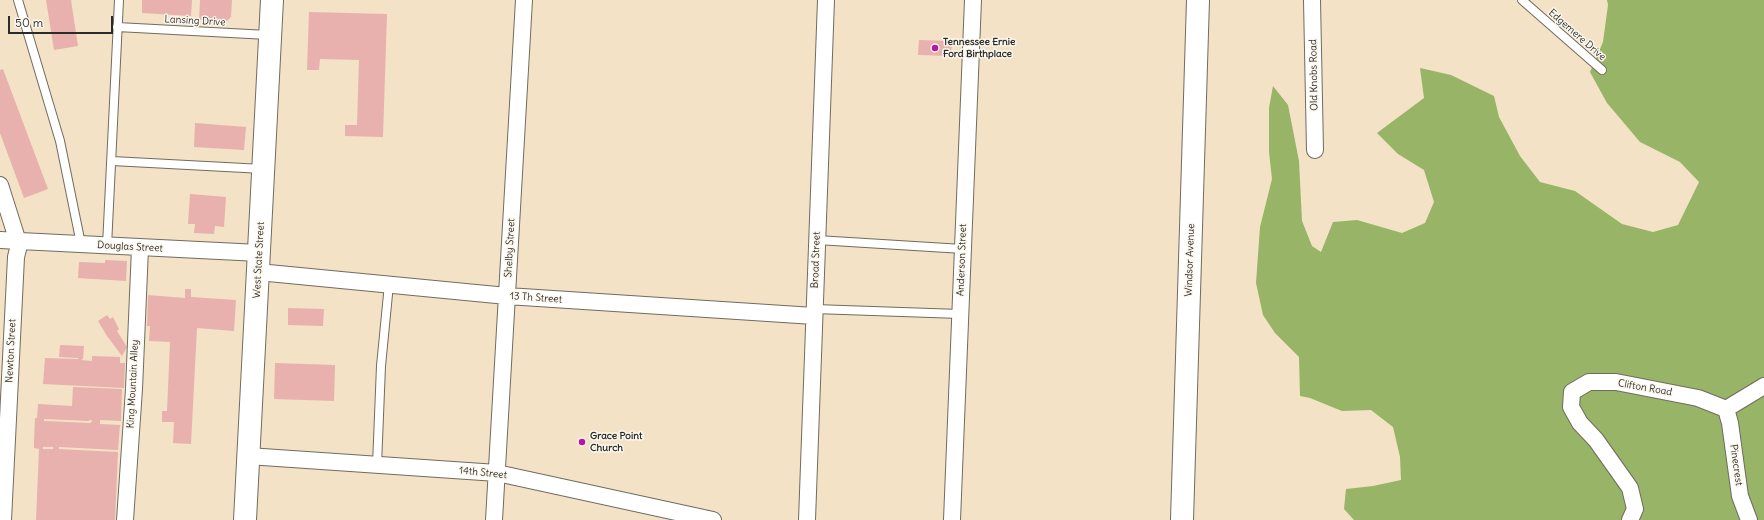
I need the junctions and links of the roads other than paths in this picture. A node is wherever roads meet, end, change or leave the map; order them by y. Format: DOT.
graph roads {
  1 [pos="18,0"];
  2 [pos="119,0"];
  3 [pos="272,0"];
  4 [pos="524,0"];
  5 [pos="826,0"];
  6 [pos="973,0"];
  7 [pos="1198,0"];
  8 [pos="1312,0"];
  9 [pos="1522,0"];
  10 [pos="117,27"];
  11 [pos="271,36"];
  12 [pos="1602,70"];
  13 [pos="1315,150"];
  14 [pos="112,161"];
  15 [pos="264,169"];
  16 [pos="0,185"];
  17 [pos="0,240"];
  18 [pos="817,240"];
  19 [pos="18,241"];
  20 [pos="81,244"];
  21 [pos="107,246"];
  22 [pos="140,248"];
  23 [pos="963,248"];
  24 [pos="259,262"];
  25 [pos="389,284"];
  26 [pos="507,296"];
  27 [pos="814,312"];
  28 [pos="960,314"];
  29 [pos="1764,386"];
  30 [pos="1726,409"];
  31 [pos="248,456"];
  32 [pos="377,465"];
  33 [pos="497,473"];
  34 [pos="3,520"];
  35 [pos="125,520"];
  36 [pos="245,520"];
  37 [pos="494,520"];
  38 [pos="713,520"];
  39 [pos="807,520"];
  40 [pos="952,520"];
  41 [pos="1182,520"];
  42 [pos="1630,520"];
  43 [pos="1748,520"];
  1 -- 20 [label="lane"];
  2 -- 10 [label="lane"];
  3 -- 11 [label="street, West State Street"];
  4 -- 26 [label="street, Shelby Street"];
  5 -- 18 [label="street, Broad Street"];
  6 -- 23 [label="street, Anderson Street"];
  7 -- 41 [label="street, Windsor Avenue"];
  8 -- 13 [label="street, Old Knobs Road"];
  9 -- 12 [label="lane, Edgemere Drive"];
  10 -- 11 [label="lane, Lansing Drive"];
  10 -- 14 [label="lane"];
  11 -- 15 [label="street, West State Street"];
  14 -- 15 [label="lane"];
  14 -- 21 [label="lane"];
  15 -- 24 [label="street, West State Street"];
  16 -- 19 [label="street, Newton Street"];
  17 -- 19 [label="street, Douglas Street"];
  18 -- 23 [label="lane"];
  18 -- 27 [label="street, Broad Street"];
  19 -- 20 [label="street, Douglas Street"];
  19 -- 34 [label="street, Newton Street"];
  20 -- 21 [label="street, Douglas Street"];
  21 -- 22 [label="street, Douglas Street"];
  22 -- 24 [label="street, Douglas Street"];
  22 -- 35 [label="street, King Mountain Alley"];
  23 -- 28 [label="street, Anderson Street"];
  24 -- 25 [label="street, 13 Th Street"];
  24 -- 31 [label="street, West State Street"];
  25 -- 26 [label="street, 13 Th Street"];
  25 -- 32 [label="lane"];
  26 -- 27 [label="street, 13 Th Street"];
  26 -- 33 [label="street, Shelby Street"];
  27 -- 28 [label="lane"];
  27 -- 39 [label="street, Broad Street"];
  28 -- 40 [label="street, Anderson Street"];
  29 -- 30 [label="street"];
  30 -- 42 [label="street, Clifton Road"];
  30 -- 43 [label="street, Pinecrest"];
  31 -- 32 [label="street, 14th Street"];
  31 -- 36 [label="street, West State Street"];
  32 -- 33 [label="street, 14th Street"];
  33 -- 37 [label="street, Shelby Street"];
  33 -- 38 [label="street, 14th Street"];
}
